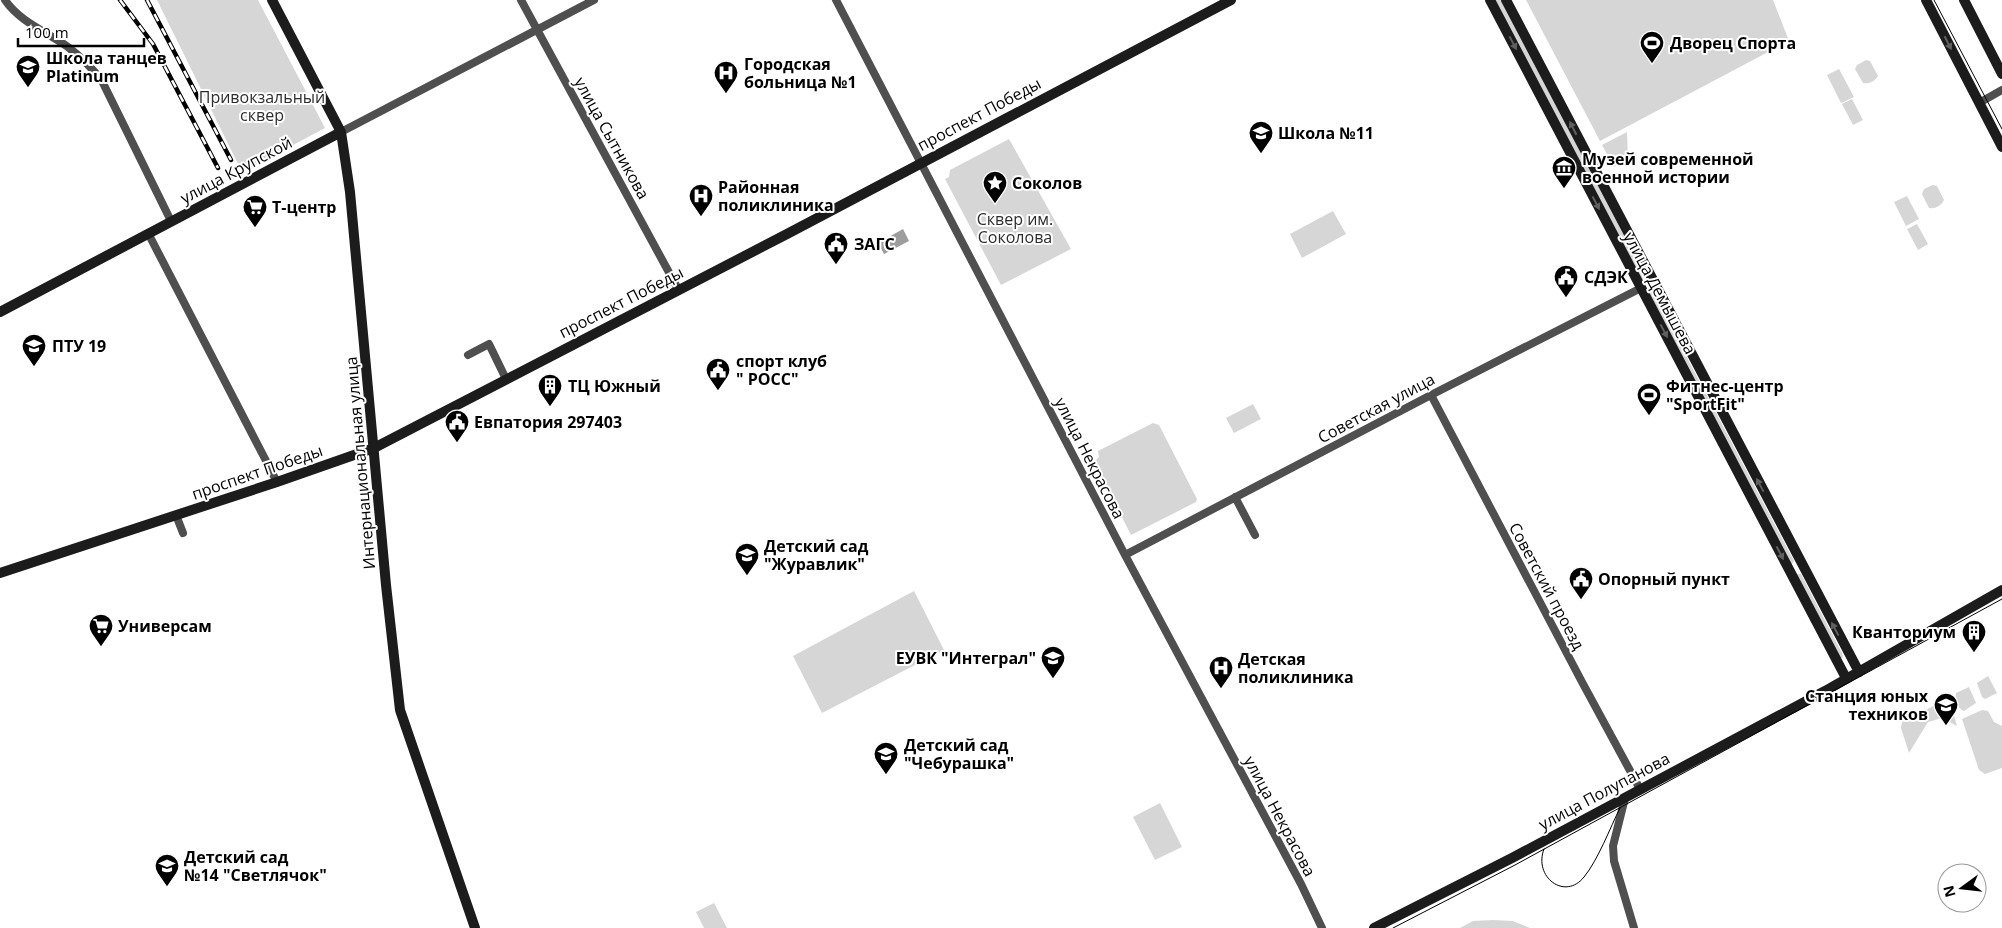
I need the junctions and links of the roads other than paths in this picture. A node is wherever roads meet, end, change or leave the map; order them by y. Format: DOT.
graph roads {
  1 [pos="6,0"];
  2 [pos="272,0"];
  3 [pos="521,0"];
  4 [pos="594,0"];
  5 [pos="836,0"];
  6 [pos="1230,0"];
  7 [pos="1490,0"];
  8 [pos="1506,0"];
  9 [pos="1926,0"];
  10 [pos="1964,0"];
  11 [pos="537,31"];
  12 [pos="2002,74"];
  13 [pos="2002,90"];
  14 [pos="1979,103"];
  15 [pos="341,132"];
  16 [pos="2002,147"];
  17 [pos="920,162"];
  18 [pos="172,221"];
  19 [pos="148,233"];
  20 [pos="1652,280"];
  21 [pos="1641,288"];
  22 [pos="678,289"];
  23 [pos="0,312"];
  24 [pos="468,355"];
  25 [pos="506,379"];
  26 [pos="1431,395"];
  27 [pos="374,448"];
  28 [pos="277,482"];
  29 [pos="1235,497"];
  30 [pos="176,515"];
  31 [pos="183,533"];
  32 [pos="1254,536"];
  33 [pos="1125,555"];
  34 [pos="1802,566"];
  35 [pos="1790,572"];
  36 [pos="0,573"];
  37 [pos="2002,590"];
  38 [pos="1858,672"];
  39 [pos="1846,678"];
  40 [pos="1640,789"];
  41 [pos="1626,798"];
  42 [pos="475,928"];
  43 [pos="1322,928"];
  44 [pos="1374,928"];
  45 [pos="1634,928"];
  1 -- 18 [label="street"];
  2 -- 15 [label="street, Интернациональная улица"];
  3 -- 11 [label="street, улица Сытникова"];
  4 -- 11 [label="street, улица Крупской"];
  5 -- 17 [label="street, улица Некрасова"];
  6 -- 17 [label="street, проспект Победы"];
  7 -- 21 [label="street, улица Демышева, one-way"];
  20 -- 8 [label="street, улица Демышева, one-way"];
  9 -- 14 [label="street, one-way"];
  10 -- 12 [label="street"];
  11 -- 15 [label="street, улица Крупской"];
  11 -- 22 [label="street, улица Сытникова"];
  13 -- 14 [label="street"];
  14 -- 16 [label="street"];
  15 -- 18 [label="street, улица Крупской"];
  15 -- 27 [label="street, Интернациональная улица"];
  17 -- 22 [label="street, проспект Победы"];
  17 -- 33 [label="street, улица Некрасова"];
  18 -- 19 [label="street, улица Крупской"];
  19 -- 23 [label="street, улица Крупской"];
  19 -- 28 [label="street"];
  20 -- 21 [label="street"];
  34 -- 20 [label="street, улица Демышева, one-way"];
  21 -- 26 [label="street, Советская улица"];
  21 -- 35 [label="street, улица Демышева, one-way"];
  22 -- 25 [label="street, проспект Победы"];
  24 -- 25 [label="street"];
  25 -- 27 [label="street, проспект Победы"];
  26 -- 29 [label="street, Советская улица"];
  26 -- 40 [label="street, Советский проезд"];
  27 -- 28 [label="street, проспект Победы"];
  27 -- 42 [label="street, Интернациональная улица"];
  28 -- 30 [label="street, проспект Победы"];
  29 -- 32 [label="street"];
  29 -- 33 [label="street, Советская улица"];
  30 -- 31 [label="street"];
  30 -- 36 [label="street, проспект Победы"];
  33 -- 43 [label="street, улица Некрасова"];
  34 -- 35 [label="street"];
  38 -- 34 [label="street, улица Демышева, one-way"];
  35 -- 39 [label="street, улица Демышева"];
  37 -- 38 [label="street"];
  38 -- 39 [label="street, улица Полупанова"];
  39 -- 40 [label="street, улица Полупанова"];
  40 -- 41 [label="street, улица Полупанова"];
  41 -- 44 [label="street, улица Полупанова"];
  41 -- 45 [label="street"];
}
